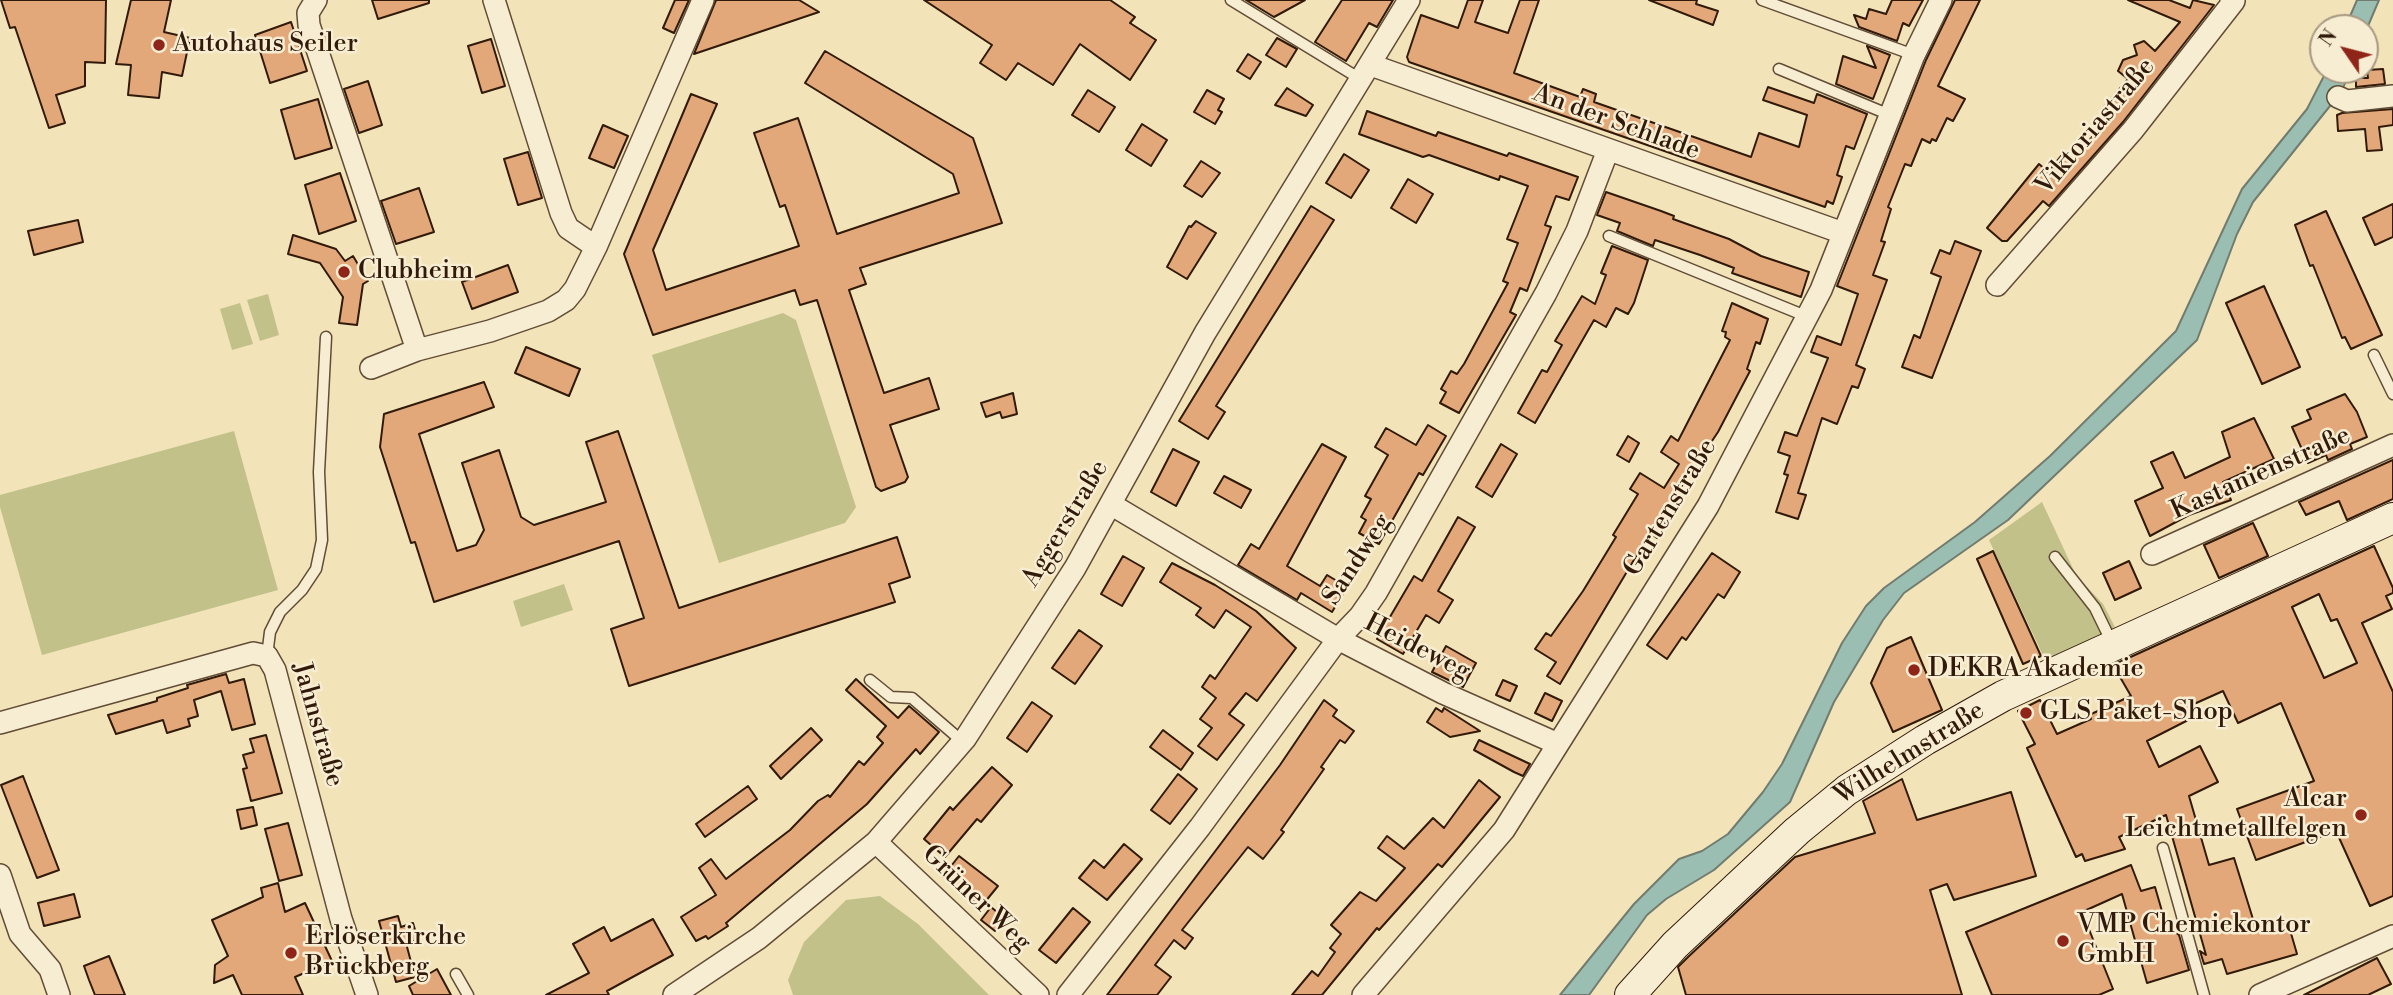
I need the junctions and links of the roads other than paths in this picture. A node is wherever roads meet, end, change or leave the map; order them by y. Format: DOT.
graph roads {
  1 [pos="316,0"];
  2 [pos="494,0"];
  3 [pos="703,0"];
  4 [pos="1231,0"];
  5 [pos="1409,0"];
  6 [pos="1762,0"];
  7 [pos="1941,0"];
  8 [pos="2232,1"];
  9 [pos="1914,55"];
  10 [pos="1779,69"];
  11 [pos="1367,73"];
  12 [pos="2393,96"];
  13 [pos="2338,97"];
  14 [pos="1890,115"];
  15 [pos="1608,149"];
  16 [pos="1843,233"];
  17 [pos="1609,236"];
  18 [pos="596,247"];
  19 [pos="1997,285"];
  20 [pos="1808,317"];
  21 [pos="326,337"];
  22 [pos="417,350"];
  23 [pos="2374,355"];
  24 [pos="371,368"];
  25 [pos="2393,394"];
  26 [pos="2393,444"];
  27 [pos="1112,505"];
  28 [pos="2392,521"];
  29 [pos="2152,554"];
  30 [pos="2055,557"];
  31 [pos="1338,639"];
  32 [pos="2113,645"];
  33 [pos="267,656"];
  34 [pos="870,680"];
  35 [pos="0,723"];
  36 [pos="963,742"];
  37 [pos="1558,744"];
  38 [pos="876,842"];
  39 [pos="2163,848"];
  40 [pos="0,875"];
  41 [pos="2393,936"];
  42 [pos="456,974"];
  43 [pos="1641,990"];
  44 [pos="59,995"];
  45 [pos="367,995"];
  46 [pos="468,995"];
  47 [pos="674,995"];
  48 [pos="1038,995"];
  49 [pos="1068,995"];
  50 [pos="1363,995"];
  51 [pos="2204,995"];
  52 [pos="2260,995"];
  1 -- 22 [label="street"];
  2 -- 18 [label="street"];
  3 -- 18 [label="street"];
  4 -- 11 [label="lane"];
  5 -- 11 [label="street, Aggerstraße"];
  6 -- 9 [label="lane"];
  7 -- 9 [label="street, Gartenstraße"];
  8 -- 19 [label="street, Viktoriastraße"];
  9 -- 14 [label="street, Gartenstraße"];
  10 -- 14 [label="lane"];
  11 -- 15 [label="street, An der Schlade"];
  11 -- 27 [label="street, Aggerstraße"];
  12 -- 13 [label="street"];
  14 -- 16 [label="street, Gartenstraße"];
  15 -- 16 [label="street, An der Schlade"];
  15 -- 31 [label="street, Sandweg"];
  16 -- 20 [label="street, Gartenstraße"];
  17 -- 20 [label="lane"];
  18 -- 22 [label="street"];
  20 -- 37 [label="street, Gartenstraße"];
  21 -- 33 [label="lane"];
  22 -- 24 [label="street"];
  23 -- 25 [label="lane"];
  26 -- 29 [label="street, Kastanienstraße"];
  27 -- 31 [label="street, Heideweg"];
  27 -- 36 [label="street, Aggerstraße"];
  28 -- 32 [label="main road, Wilhelmstraße"];
  30 -- 32 [label="lane"];
  31 -- 37 [label="street, Heideweg"];
  31 -- 49 [label="street, Sandweg"];
  32 -- 43 [label="main road, Wilhelmstraße"];
  33 -- 35 [label="street, Jahnstraße"];
  33 -- 45 [label="street, Jahnstraße"];
  34 -- 36 [label="lane"];
  36 -- 38 [label="street, Aggerstraße"];
  37 -- 50 [label="street, Gartenstraße"];
  38 -- 47 [label="street, Aggerstraße"];
  38 -- 48 [label="street, Grüner Weg"];
  39 -- 51 [label="lane"];
  40 -- 44 [label="street"];
  41 -- 52 [label="street"];
  42 -- 46 [label="lane"];
}
